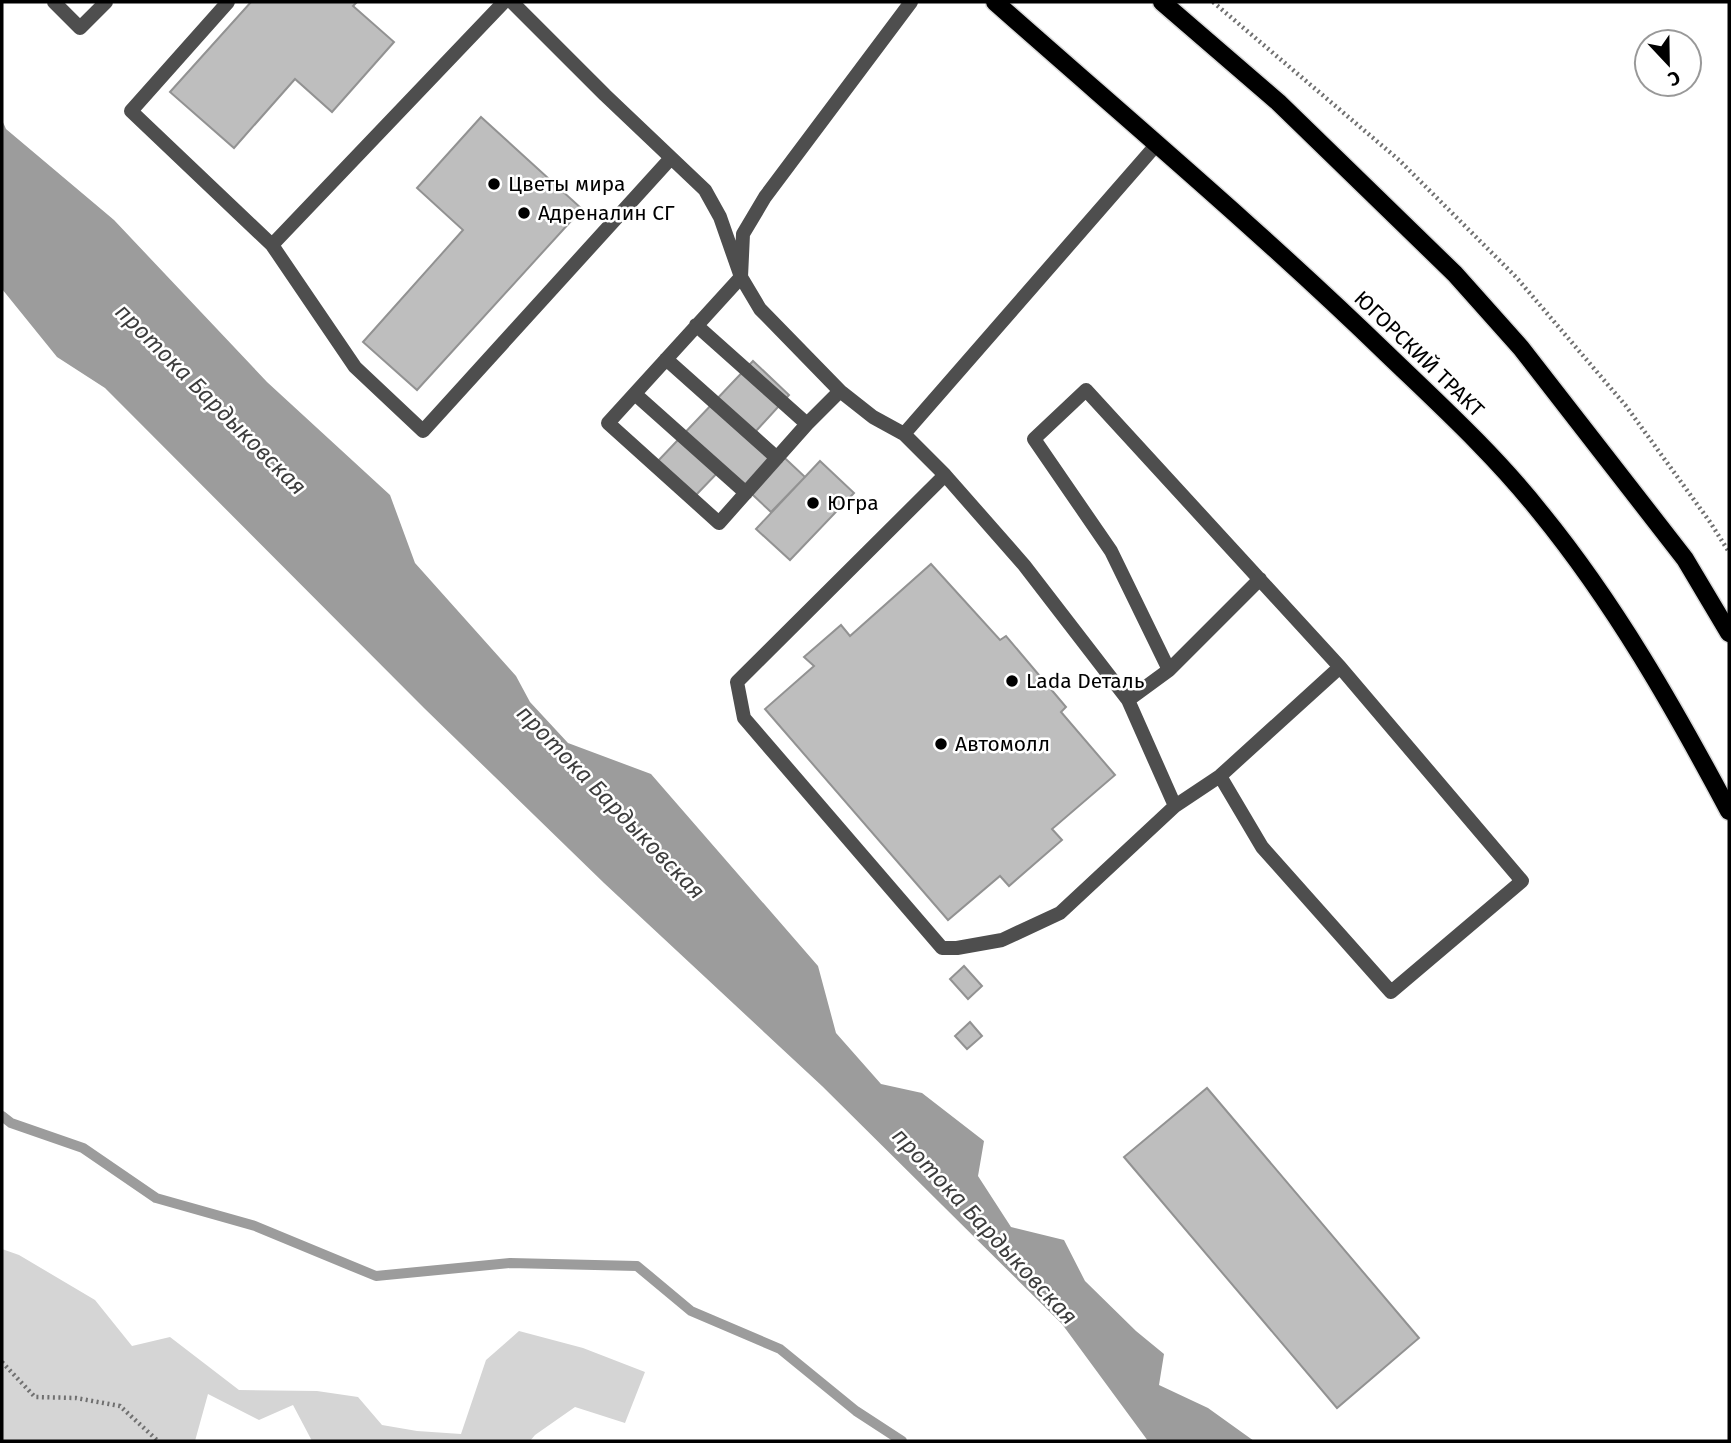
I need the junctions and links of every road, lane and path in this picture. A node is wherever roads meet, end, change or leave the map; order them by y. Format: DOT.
graph roads {
  1 [pos="54,2"];
  2 [pos="106,2"];
  3 [pos="228,2"];
  4 [pos="503,2"];
  5 [pos="512,2"];
  6 [pos="911,2"];
  7 [pos="995,2"];
  8 [pos="1162,2"];
  9 [pos="1213,2"];
  10 [pos="1157,144"];
  11 [pos="671,158"];
  12 [pos="272,245"];
  13 [pos="741,277"];
  14 [pos="696,326"];
  15 [pos="666,359"];
  16 [pos="840,391"];
  17 [pos="635,394"];
  18 [pos="807,424"];
  19 [pos="904,434"];
  20 [pos="777,458"];
  21 [pos="945,475"];
  22 [pos="746,493"];
  23 [pos="1729,552"];
  24 [pos="1260,579"];
  25 [pos="1729,633"];
  26 [pos="1340,667"];
  27 [pos="1169,670"];
  28 [pos="1128,700"];
  29 [pos="1220,776"];
  30 [pos="1175,806"];
  31 [pos="1729,810"];
  32 [pos="2,1362"];
  33 [pos="158,1441"];
  1 -- 2 [label="lane"];
  3 -- 12 [label="lane"];
  4 -- 12 [label="lane"];
  5 -- 11 [label="lane"];
  6 -- 13 [label="lane"];
  7 -- 10 [label="main road, ЮГОРСКИЙ ТРАКТ"];
  8 -- 25 [label="main road"];
  9 -- 23 [label="path"];
  10 -- 19 [label="lane"];
  10 -- 31 [label="main road, ЮГОРСКИЙ ТРАКТ"];
  11 -- 12 [label="lane"];
  11 -- 13 [label="lane"];
  13 -- 14 [label="lane"];
  13 -- 16 [label="lane"];
  14 -- 15 [label="lane"];
  14 -- 18 [label="lane"];
  15 -- 17 [label="lane"];
  15 -- 20 [label="lane"];
  16 -- 18 [label="lane"];
  16 -- 19 [label="lane"];
  17 -- 22 [label="lane"];
  17 -- 22 [label="lane"];
  18 -- 20 [label="lane"];
  19 -- 21 [label="lane"];
  20 -- 22 [label="lane"];
  21 -- 28 [label="lane"];
  21 -- 30 [label="lane"];
  24 -- 26 [label="lane"];
  24 -- 27 [label="lane"];
  24 -- 27 [label="lane"];
  26 -- 29 [label="lane"];
  26 -- 29 [label="lane"];
  27 -- 28 [label="lane"];
  28 -- 30 [label="lane"];
  29 -- 30 [label="lane"];
  32 -- 33 [label="path"];
}
